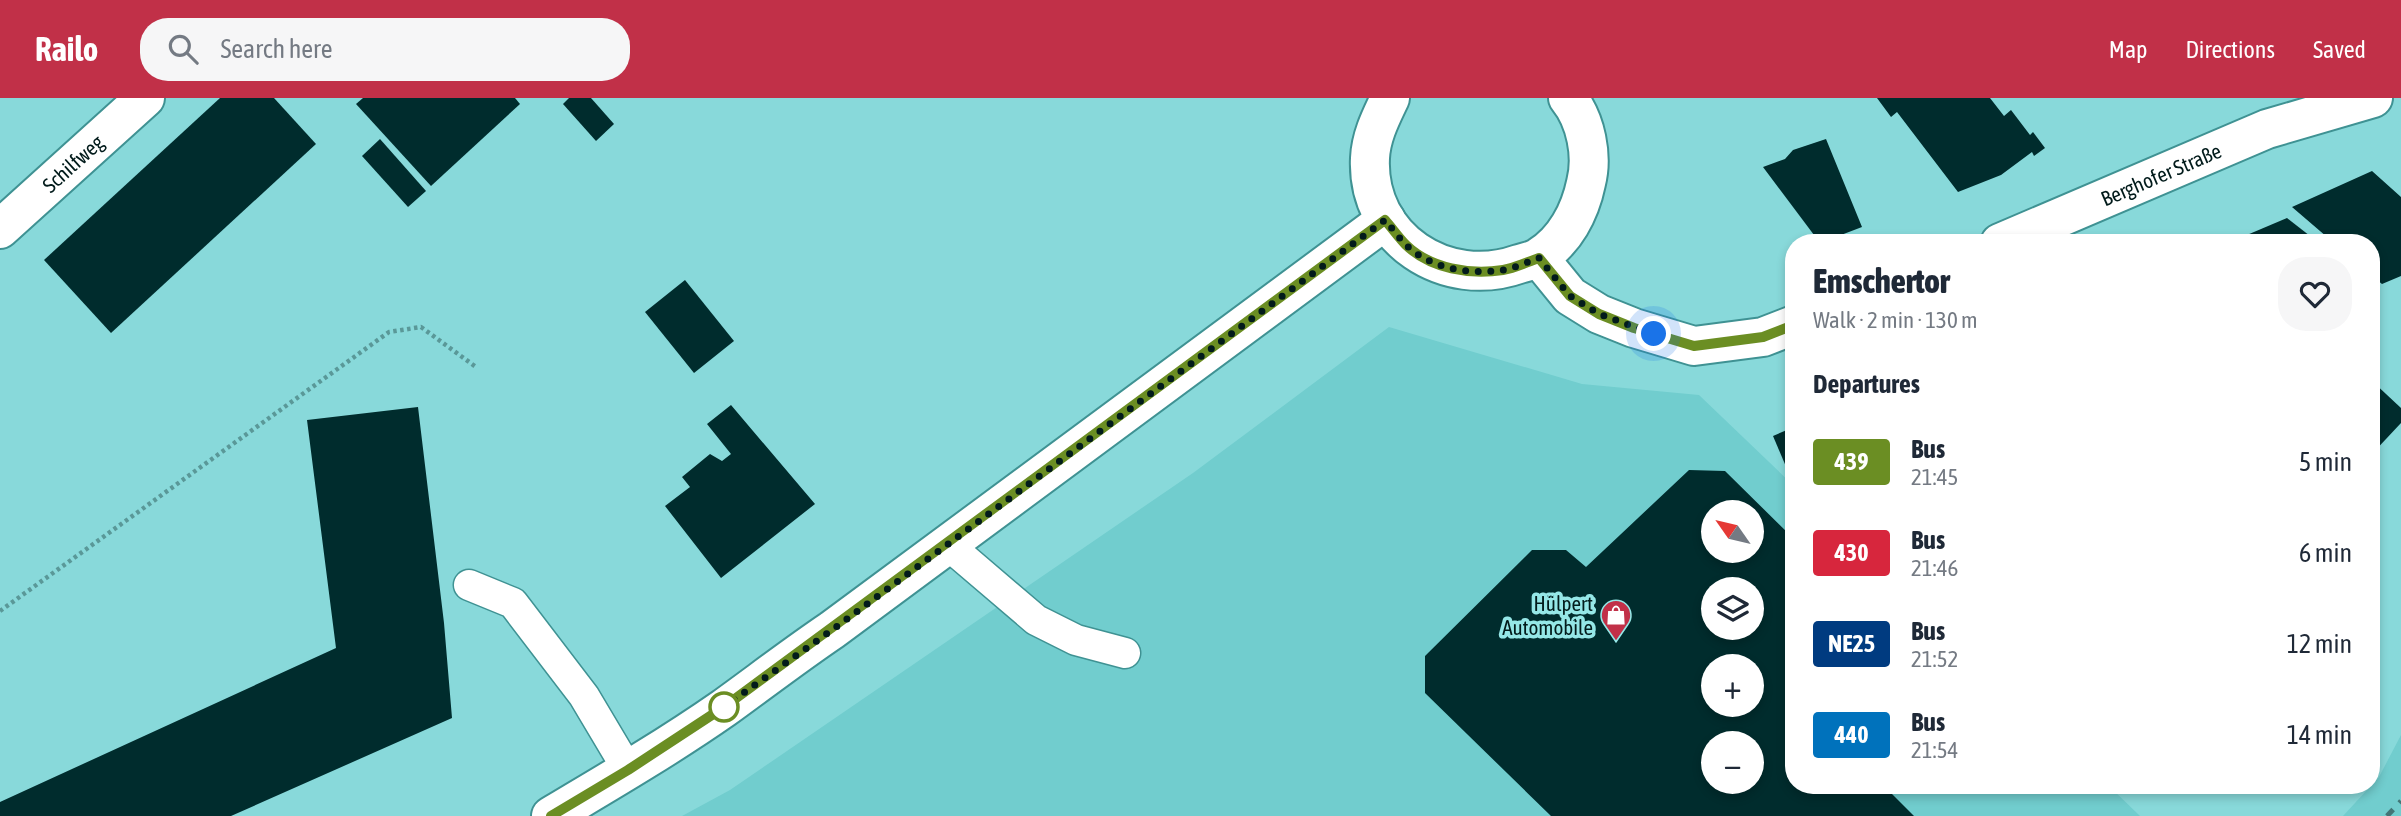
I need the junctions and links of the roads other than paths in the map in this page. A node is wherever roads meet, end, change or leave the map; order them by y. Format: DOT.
graph roads {
  1 [pos="145,98"];
  2 [pos="1390,98"];
  3 [pos="1568,98"];
  4 [pos="2373,98"];
  5 [pos="2326,104"];
  6 [pos="1385,220"];
  7 [pos="0,229"];
  8 [pos="2021,234"];
  9 [pos="1539,258"];
  10 [pos="1785,328"];
  11 [pos="947,544"];
  12 [pos="469,585"];
  13 [pos="1125,653"];
  14 [pos="628,770"];
  15 [pos="551,816"];
  1 -- 7 [label="main road, Schilfweg"];
  2 -- 6 [label="main road"];
  3 -- 9 [label="main road"];
  4 -- 5 [label="main road, Berghofer Straße"];
  5 -- 8 [label="main road, Berghofer Straße"];
  6 -- 9 [label="main road"];
  6 -- 11 [label="main road"];
  9 -- 10 [label="main road"];
  11 -- 13 [label="lane"];
  11 -- 14 [label="main road"];
  12 -- 14 [label="lane"];
  14 -- 15 [label="main road"];
}
